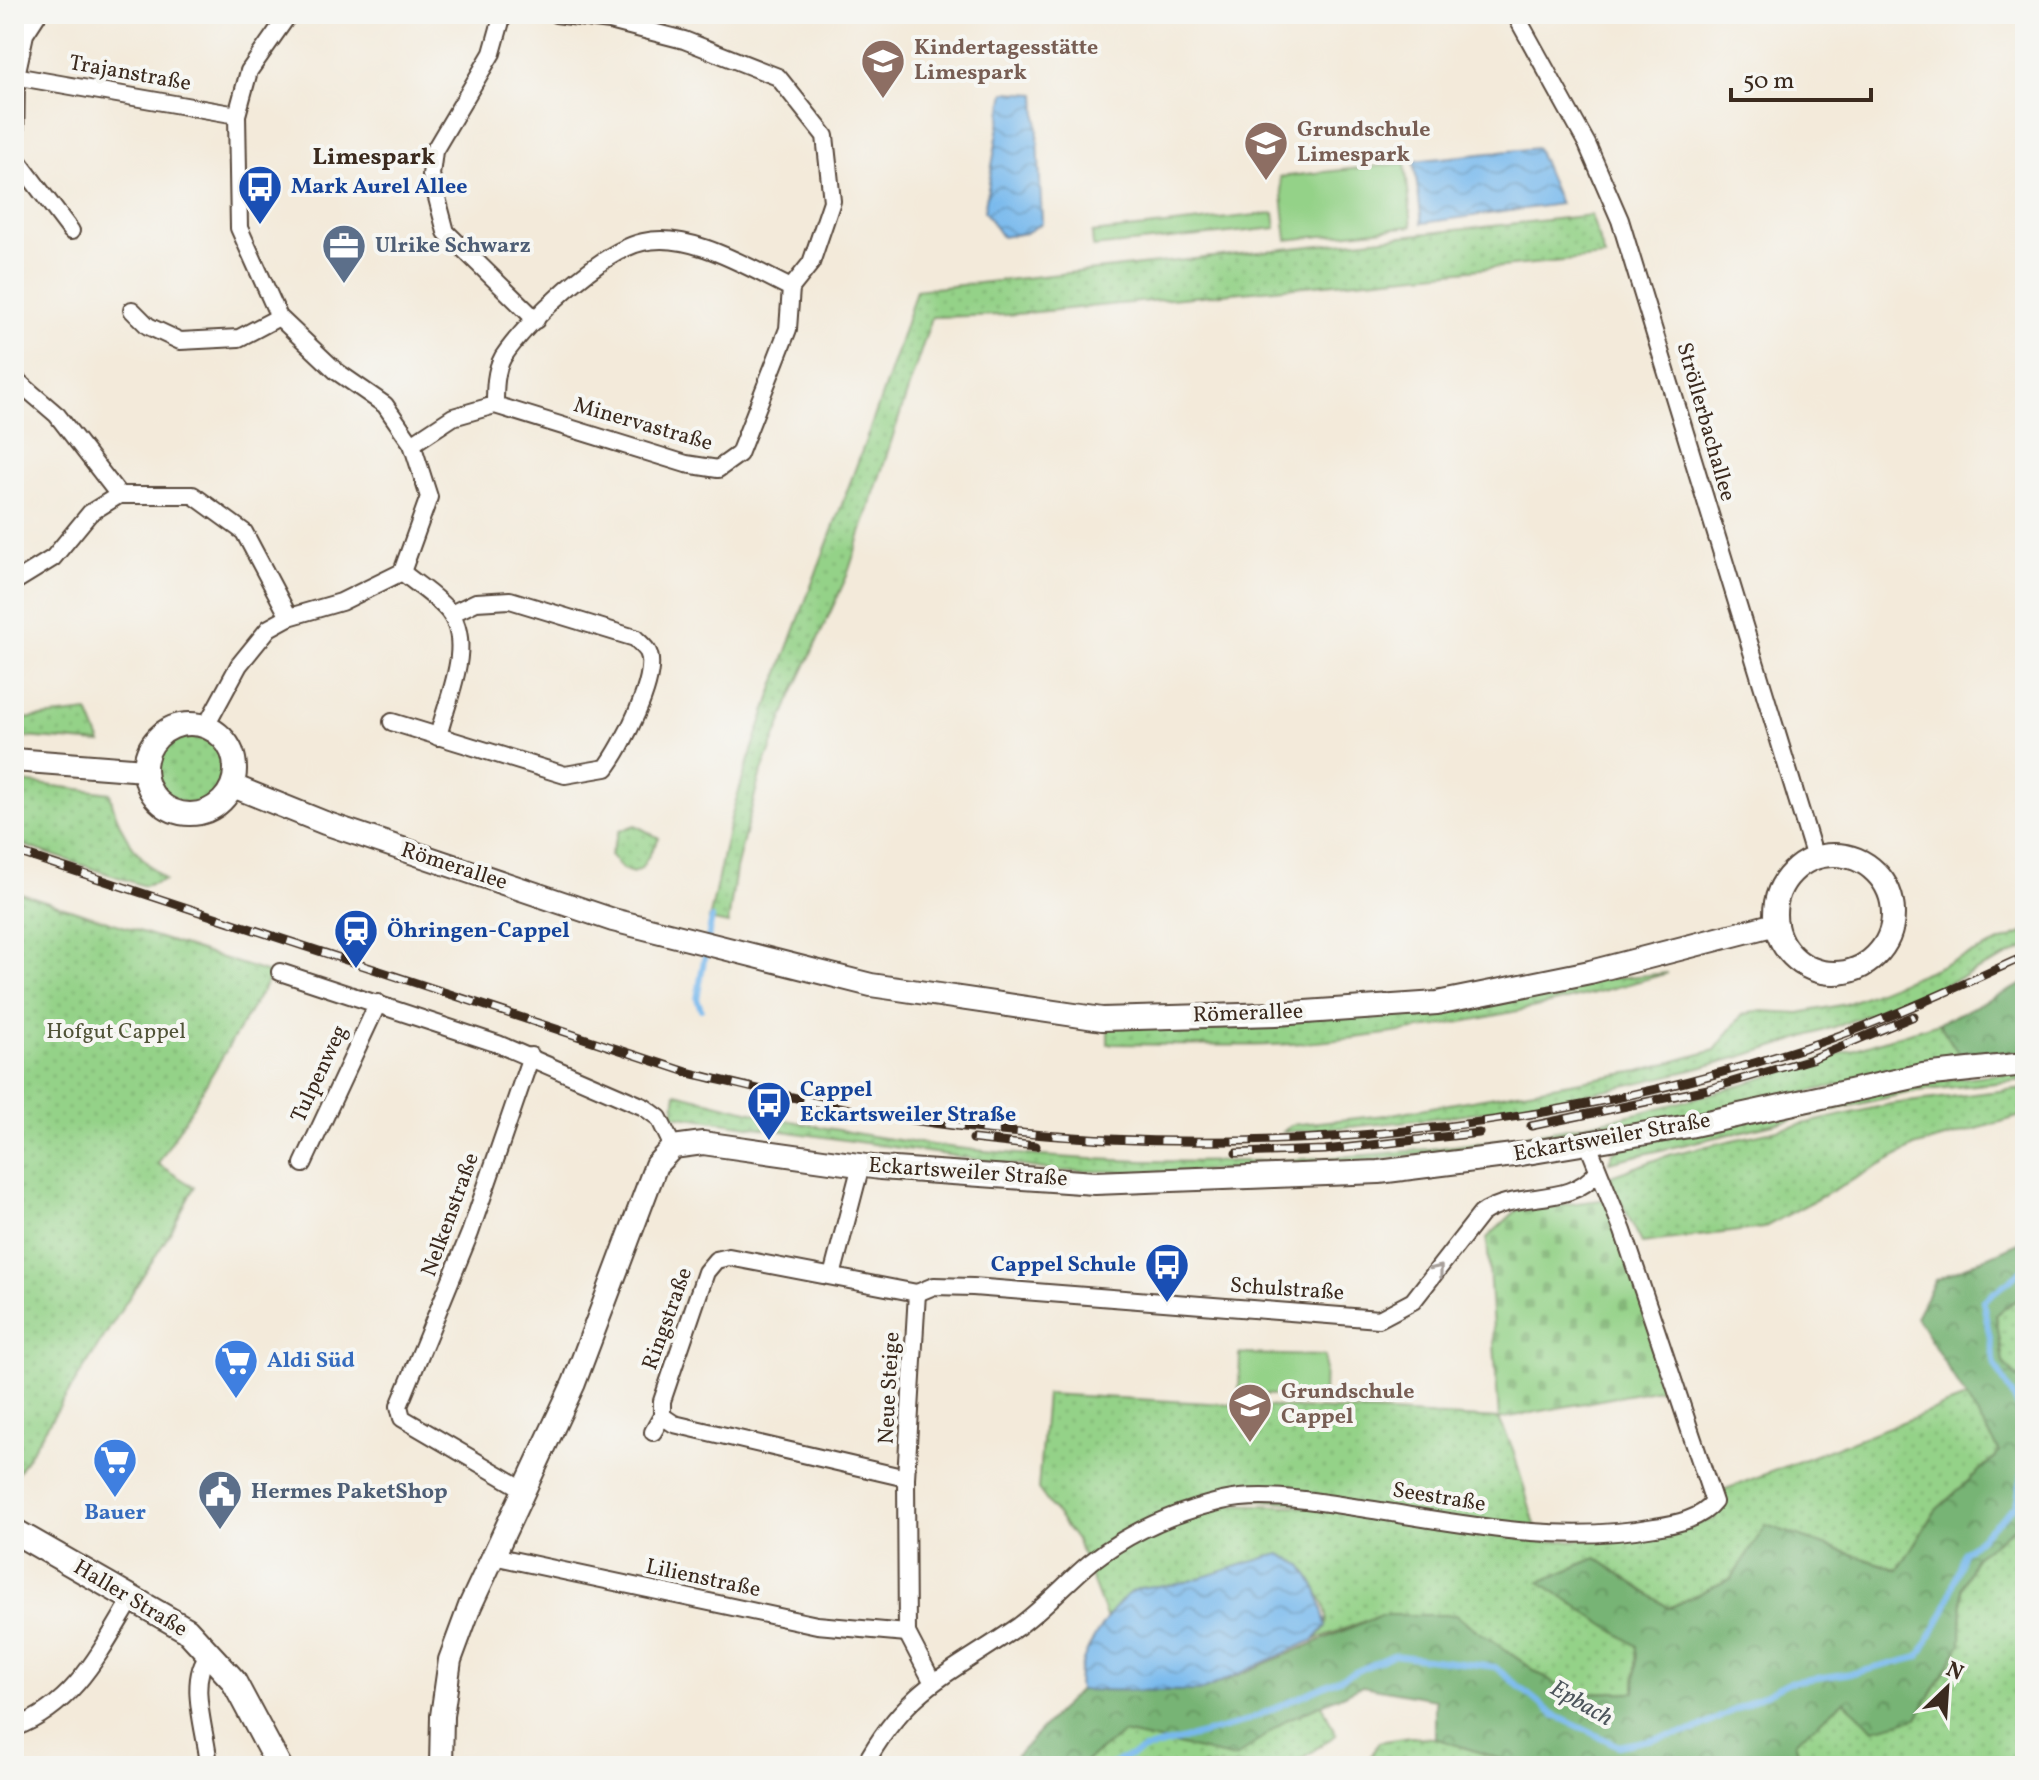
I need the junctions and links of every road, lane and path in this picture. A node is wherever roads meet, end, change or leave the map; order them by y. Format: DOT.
graph roads {
  1 [pos="38,14"];
  2 [pos="289,14"];
  3 [pos="503,14"];
  4 [pos="556,14"];
  5 [pos="1515,14"];
  6 [pos="15,76"];
  7 [pos="237,115"];
  8 [pos="71,231"];
  9 [pos="791,288"];
  10 [pos="132,310"];
  11 [pos="279,317"];
  12 [pos="536,320"];
  13 [pos="14,378"];
  14 [pos="495,405"];
  15 [pos="412,444"];
  16 [pos="119,495"];
  17 [pos="402,572"];
  18 [pos="14,582"];
  19 [pos="451,614"];
  20 [pos="289,617"];
  21 [pos="392,722"];
  22 [pos="206,726"];
  23 [pos="438,737"];
  24 [pos="14,760"];
  25 [pos="145,770"];
  26 [pos="233,786"];
  27 [pos="1815,858"];
  28 [pos="1776,924"];
  29 [pos="280,972"];
  30 [pos="378,1003"];
  31 [pos="531,1056"];
  32 [pos="2025,1064"];
  33 [pos="1587,1142"];
  34 [pos="673,1147"];
  35 [pos="303,1164"];
  36 [pos="861,1165"];
  37 [pos="1597,1172"];
  38 [pos="832,1276"];
  39 [pos="917,1293"];
  40 [pos="662,1416"];
  41 [pos="653,1432"];
  42 [pos="906,1478"];
  43 [pos="525,1490"];
  44 [pos="14,1531"];
  45 [pos="493,1556"];
  46 [pos="132,1599"];
  47 [pos="907,1633"];
  48 [pos="209,1654"];
  49 [pos="932,1681"];
  50 [pos="14,1728"];
  51 [pos="209,1766"];
  52 [pos="279,1766"];
  53 [pos="441,1766"];
  54 [pos="864,1766"];
  1 -- 6 [label="street"];
  2 -- 7 [label="street"];
  3 -- 12 [label="street"];
  4 -- 9 [label="street"];
  5 -- 27 [label="street, Ströllerbachallee"];
  6 -- 7 [label="street, Trajanstraße"];
  6 -- 8 [label="street"];
  7 -- 11 [label="street"];
  9 -- 12 [label="street"];
  9 -- 14 [label="street, Minervastraße"];
  10 -- 11 [label="street"];
  11 -- 15 [label="street"];
  12 -- 14 [label="street"];
  13 -- 16 [label="street"];
  14 -- 15 [label="street"];
  15 -- 17 [label="street"];
  16 -- 18 [label="street"];
  16 -- 20 [label="street"];
  17 -- 19 [label="street"];
  17 -- 20 [label="street"];
  19 -- 23 [label="street"];
  19 -- 23 [label="street"];
  20 -- 22 [label="street"];
  21 -- 23 [label="street"];
  22 -- 25 [label="street"];
  22 -- 26 [label="street"];
  24 -- 25 [label="street"];
  25 -- 26 [label="street"];
  26 -- 28 [label="street, Römerallee"];
  27 -- 28 [label="street"];
  27 -- 28 [label="street"];
  29 -- 30 [label="street"];
  30 -- 31 [label="street"];
  30 -- 35 [label="street, Tulpenweg"];
  31 -- 34 [label="street"];
  31 -- 43 [label="street, Nelkenstraße"];
  32 -- 33 [label="street, Eckartsweiler Straße"];
  33 -- 36 [label="street, Eckartsweiler Straße"];
  33 -- 37 [label="street, Seestraße"];
  34 -- 36 [label="street, Eckartsweiler Straße"];
  34 -- 43 [label="street"];
  36 -- 38 [label="street"];
  39 -- 37 [label="street, Schulstraße, one-way"];
  37 -- 49 [label="street, Seestraße"];
  38 -- 39 [label="street"];
  38 -- 40 [label="street, Ringstraße"];
  39 -- 42 [label="street, Neue Steige"];
  40 -- 41 [label="street, Ringstraße"];
  40 -- 42 [label="street"];
  42 -- 47 [label="street, Neue Steige"];
  43 -- 45 [label="street"];
  44 -- 46 [label="main road, Haller Straße"];
  45 -- 47 [label="street, Lilienstraße"];
  45 -- 53 [label="street"];
  46 -- 48 [label="main road, Haller Straße"];
  46 -- 50 [label="street"];
  47 -- 49 [label="street, Neue Steige"];
  48 -- 51 [label="street"];
  48 -- 52 [label="main road, Haller Straße"];
  49 -- 54 [label="street, Seestraße"];
}
